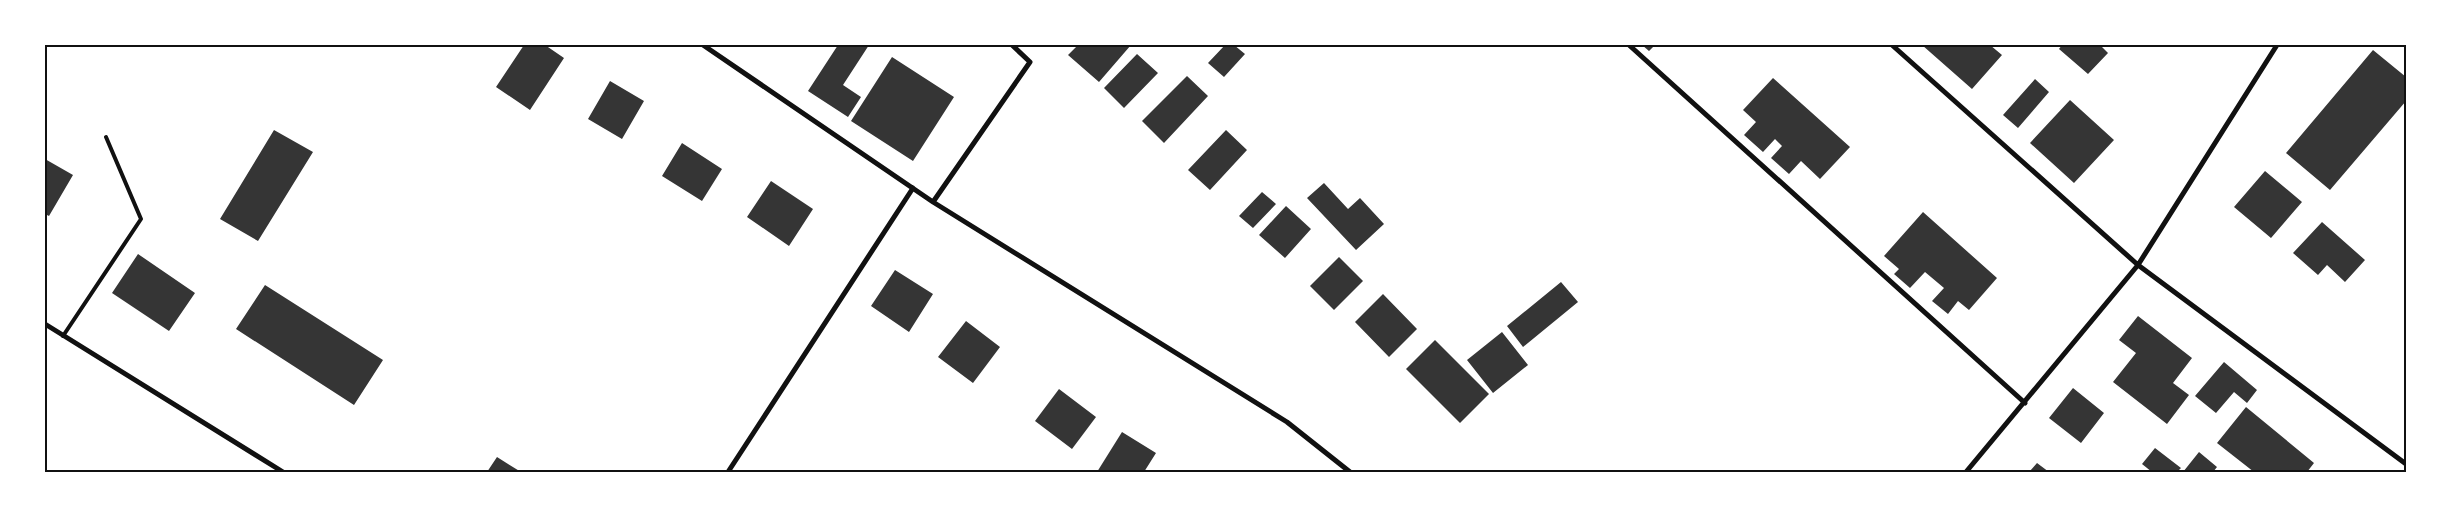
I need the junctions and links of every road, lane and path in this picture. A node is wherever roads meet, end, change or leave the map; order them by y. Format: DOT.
graph roads {
  1 [pos="703,45"];
  2 [pos="1012,45"];
  3 [pos="1629,45"];
  4 [pos="1892,45"];
  5 [pos="2277,45"];
  6 [pos="106,137"];
  7 [pos="913,188"];
  8 [pos="934,202"];
  9 [pos="2138,265"];
  10 [pos="45,324"];
  11 [pos="63,336"];
  12 [pos="2025,403"];
  13 [pos="2406,464"];
  14 [pos="283,472"];
  15 [pos="728,472"];
  16 [pos="1350,472"];
  17 [pos="1966,472"];
  1 -- 7 [label="street"];
  2 -- 8 [label="street"];
  3 -- 12 [label="street"];
  4 -- 9 [label="street"];
  5 -- 9 [label="street"];
  6 -- 11 [label="lane"];
  7 -- 8 [label="street"];
  7 -- 15 [label="street"];
  8 -- 16 [label="street"];
  9 -- 12 [label="street"];
  9 -- 13 [label="street"];
  10 -- 11 [label="street"];
  11 -- 14 [label="street"];
  12 -- 17 [label="street"];
}
